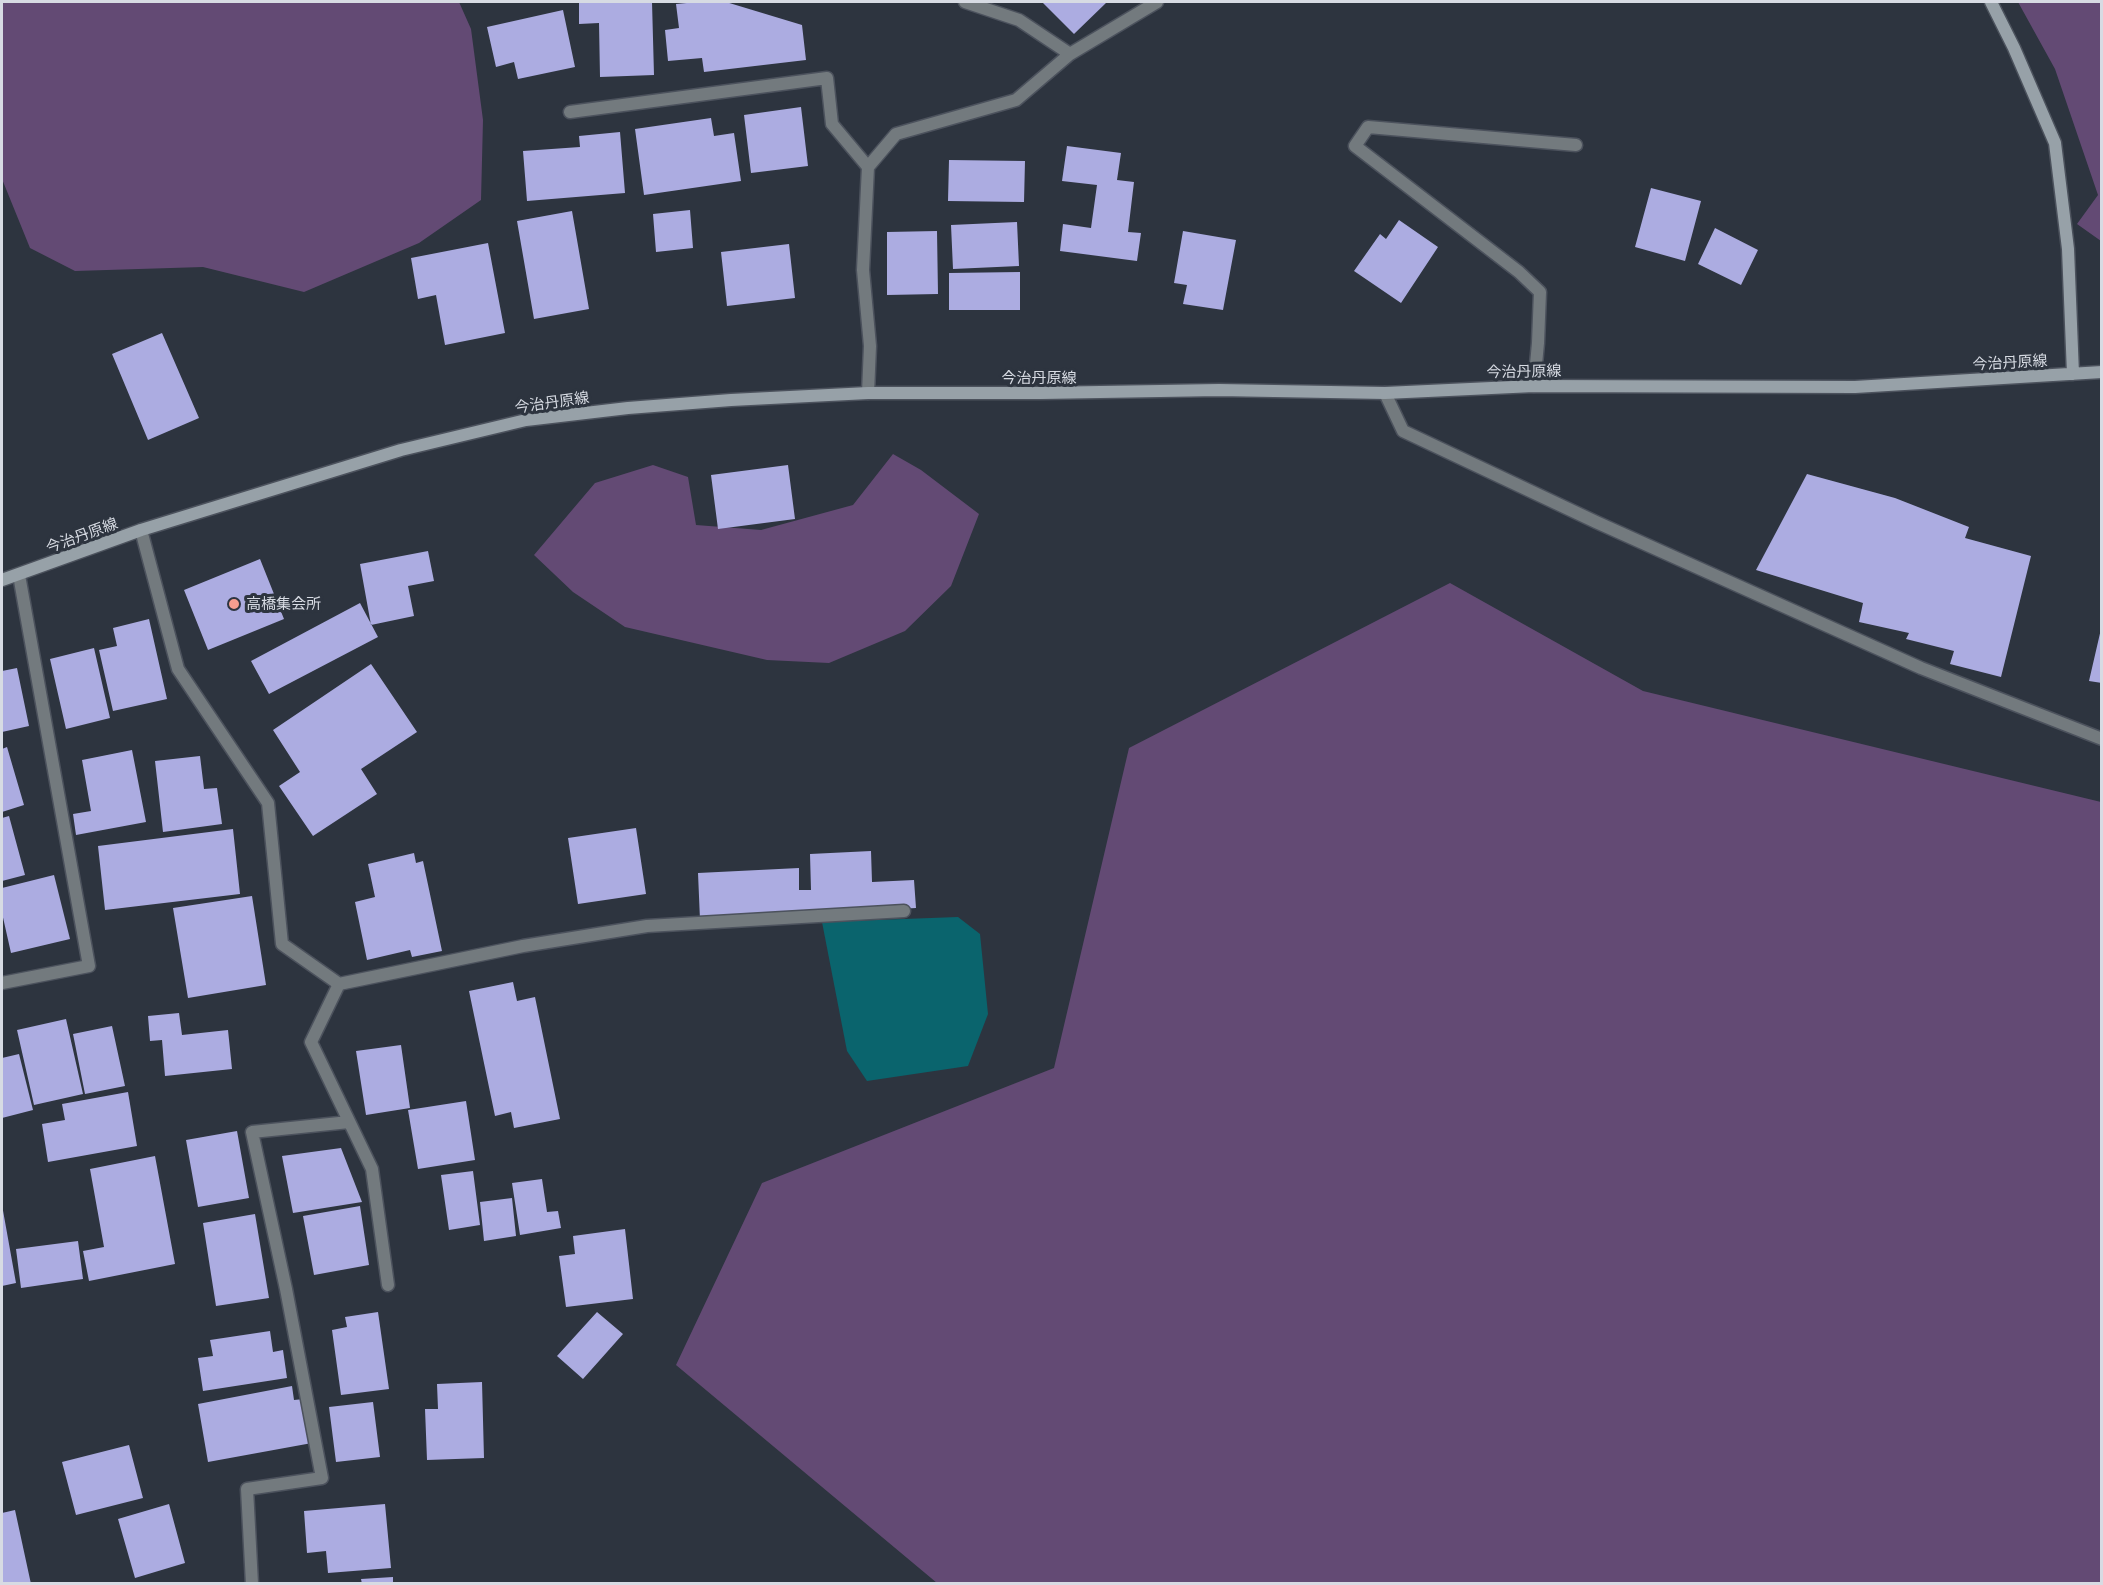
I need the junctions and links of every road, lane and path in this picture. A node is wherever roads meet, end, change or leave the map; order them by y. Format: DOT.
graph roads {
  1 [pos="965,2"];
  2 [pos="1156,2"];
  3 [pos="1991,2"];
  4 [pos="1070,54"];
  5 [pos="570,112"];
  6 [pos="1576,145"];
  7 [pos="868,167"];
  8 [pos="2102,372"];
  9 [pos="2073,374"];
  10 [pos="1534,386"];
  11 [pos="868,393"];
  12 [pos="1385,393"];
  13 [pos="141,530"];
  14 [pos="19,574"];
  15 [pos="2,580"];
  16 [pos="2102,739"];
  17 [pos="904,912"];
  18 [pos="2,983"];
  19 [pos="339,984"];
  20 [pos="349,1122"];
  21 [pos="388,1285"];
  22 [pos="252,1584"];
  1 -- 4 [label="street"];
  2 -- 4 [label="street"];
  3 -- 9 [label="main road"];
  4 -- 7 [label="street"];
  5 -- 7 [label="street"];
  6 -- 10 [label="street"];
  7 -- 11 [label="street"];
  8 -- 9 [label="main road, 今治丹原線"];
  9 -- 10 [label="main road, 今治丹原線"];
  10 -- 12 [label="main road, 今治丹原線"];
  11 -- 12 [label="main road, 今治丹原線"];
  11 -- 13 [label="main road, 今治丹原線"];
  12 -- 16 [label="street"];
  13 -- 14 [label="main road, 今治丹原線"];
  13 -- 19 [label="street"];
  14 -- 15 [label="main road, 今治丹原線"];
  14 -- 18 [label="street"];
  17 -- 19 [label="street"];
  19 -- 20 [label="street"];
  20 -- 21 [label="street"];
  20 -- 22 [label="street"];
}
